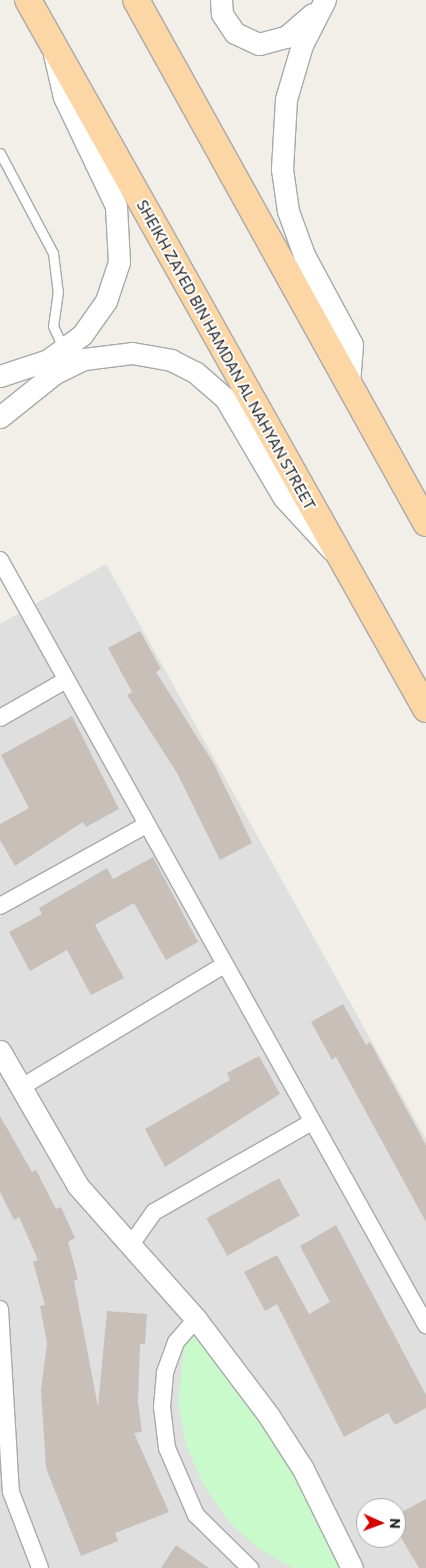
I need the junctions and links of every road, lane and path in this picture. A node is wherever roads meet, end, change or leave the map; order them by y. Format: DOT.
graph roads {
  1 [pos="28,0"];
  2 [pos="136,0"];
  3 [pos="221,0"];
  4 [pos="324,1"];
  5 [pos="54,46"];
  6 [pos="0,153"];
  7 [pos="72,344"];
  8 [pos="0,376"];
  9 [pos="349,384"];
  10 [pos="0,417"];
  11 [pos="426,523"];
  12 [pos="338,554"];
  13 [pos="0,560"];
  14 [pos="66,680"];
  15 [pos="426,709"];
  16 [pos="0,718"];
  17 [pos="146,825"];
  18 [pos="0,906"];
  19 [pos="224,965"];
  20 [pos="0,1051"];
  21 [pos="20,1088"];
  22 [pos="312,1122"];
  23 [pos="130,1246"];
  24 [pos="0,1309"];
  25 [pos="196,1319"];
  26 [pos="426,1325"];
  27 [pos="40,1568"];
  28 [pos="250,1568"];
  29 [pos="352,1568"];
  1 -- 5 [label="main road, SHEIKH ZAYED BIN HAMDAN AL NAHYAN STREET"];
  2 -- 9 [label="main road"];
  3 -- 4 [label="street"];
  4 -- 9 [label="street"];
  5 -- 7 [label="street"];
  5 -- 12 [label="main road, SHEIKH ZAYED BIN HAMDAN AL NAHYAN STREET"];
  6 -- 7 [label="lane"];
  7 -- 8 [label="street"];
  9 -- 11 [label="main road"];
  10 -- 12 [label="street"];
  12 -- 15 [label="main road, SHEIKH ZAYED BIN HAMDAN AL NAHYAN STREET"];
  13 -- 14 [label="street"];
  14 -- 16 [label="street"];
  14 -- 17 [label="street"];
  17 -- 18 [label="street"];
  17 -- 19 [label="street"];
  19 -- 21 [label="street"];
  19 -- 22 [label="street"];
  20 -- 21 [label="street"];
  21 -- 23 [label="street"];
  22 -- 23 [label="street"];
  22 -- 26 [label="street"];
  23 -- 25 [label="street"];
  24 -- 27 [label="street"];
  25 -- 28 [label="street"];
  25 -- 29 [label="street"];
}
